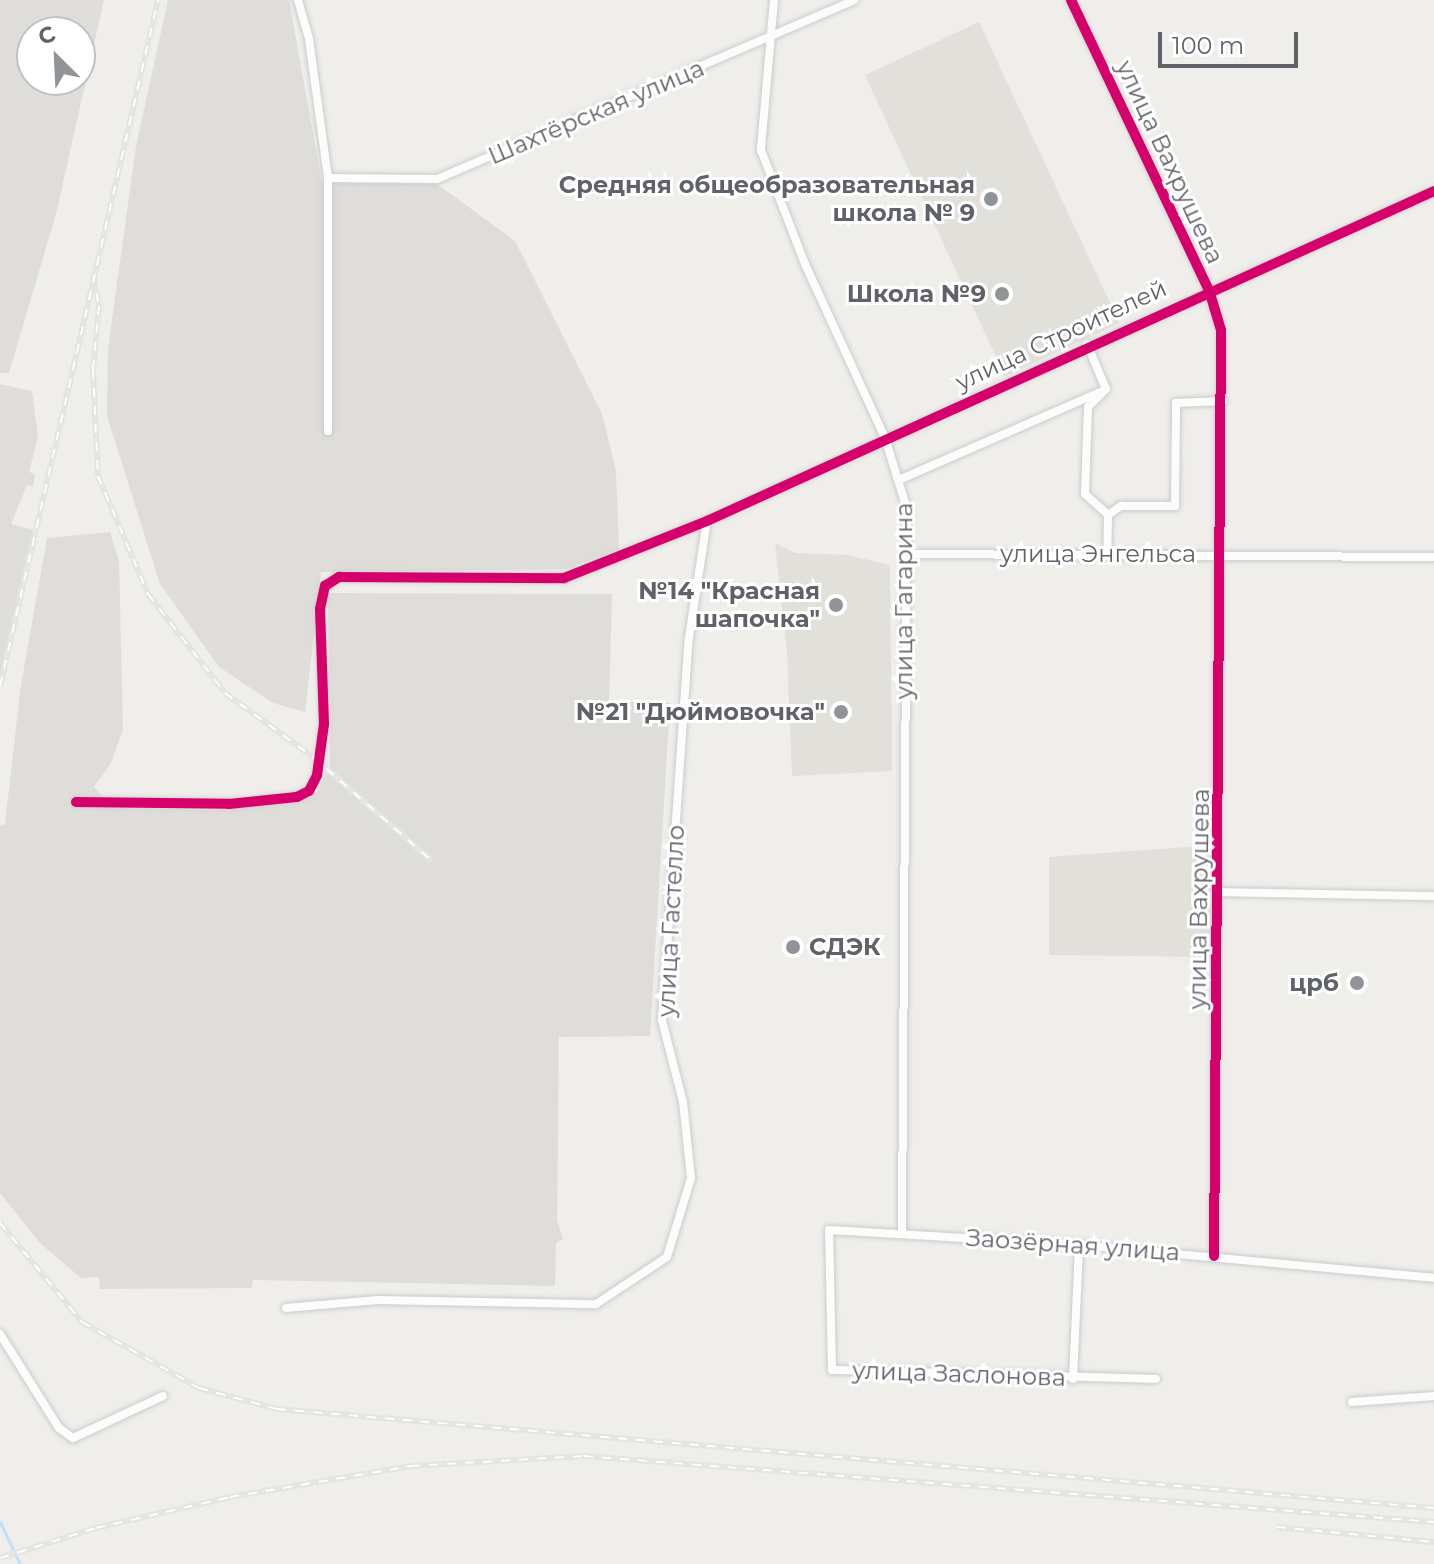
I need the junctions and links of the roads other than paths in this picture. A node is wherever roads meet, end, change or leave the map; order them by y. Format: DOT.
graph roads {
  1 [pos="298,0"];
  2 [pos="774,0"];
  3 [pos="854,0"];
  4 [pos="1071,0"];
  5 [pos="770,37"];
  6 [pos="328,178"];
  7 [pos="1434,191"];
  8 [pos="1209,290"];
  9 [pos="1087,344"];
  10 [pos="1106,389"];
  11 [pos="1223,401"];
  12 [pos="328,431"];
  13 [pos="885,438"];
  14 [pos="901,479"];
  15 [pos="1108,515"];
  16 [pos="707,521"];
  17 [pos="906,554"];
  18 [pos="1107,554"];
  19 [pos="1223,554"];
  20 [pos="1434,557"];
  21 [pos="76,802"];
  22 [pos="1219,892"];
  23 [pos="1434,896"];
  24 [pos="902,1232"];
  25 [pos="1079,1245"];
  26 [pos="1214,1256"];
  27 [pos="1434,1278"];
  28 [pos="286,1308"];
  29 [pos="0,1334"];
  30 [pos="1073,1379"];
  31 [pos="1156,1379"];
  32 [pos="163,1396"];
  33 [pos="1434,1396"];
  34 [pos="1352,1402"];
  1 -- 6 [label="street"];
  2 -- 5 [label="street, улица Гагарина"];
  3 -- 5 [label="street, Шахтёрская улица"];
  4 -- 8 [label="street, улица Вахрушева"];
  5 -- 6 [label="street, Шахтёрская улица"];
  5 -- 13 [label="street, улица Гагарина"];
  6 -- 12 [label="street"];
  7 -- 8 [label="street, улица Строителей"];
  8 -- 9 [label="street, улица Строителей"];
  8 -- 11 [label="street, улица Вахрушева"];
  9 -- 10 [label="street"];
  9 -- 13 [label="street, улица Строителей"];
  10 -- 14 [label="street"];
  10 -- 15 [label="street"];
  11 -- 15 [label="street"];
  11 -- 19 [label="street, улица Вахрушева"];
  13 -- 14 [label="street, улица Гагарина"];
  13 -- 16 [label="street, улица Строителей"];
  14 -- 17 [label="street, улица Гагарина"];
  15 -- 18 [label="street"];
  16 -- 21 [label="street, улица Строителей"];
  16 -- 28 [label="street, улица Гастелло"];
  17 -- 18 [label="street, улица Энгельса"];
  17 -- 24 [label="street, улица Гагарина"];
  18 -- 19 [label="street, улица Энгельса"];
  19 -- 20 [label="street, улица Энгельса"];
  19 -- 22 [label="street, улица Вахрушева"];
  22 -- 23 [label="street"];
  22 -- 26 [label="street, улица Вахрушева"];
  24 -- 25 [label="street, Заозёрная улица"];
  24 -- 30 [label="street, улица Заслонова"];
  25 -- 26 [label="street, Заозёрная улица"];
  25 -- 30 [label="street"];
  26 -- 27 [label="street, Заозёрная улица"];
  29 -- 32 [label="street"];
  30 -- 31 [label="street, улица Заслонова"];
  33 -- 34 [label="street"];
}
